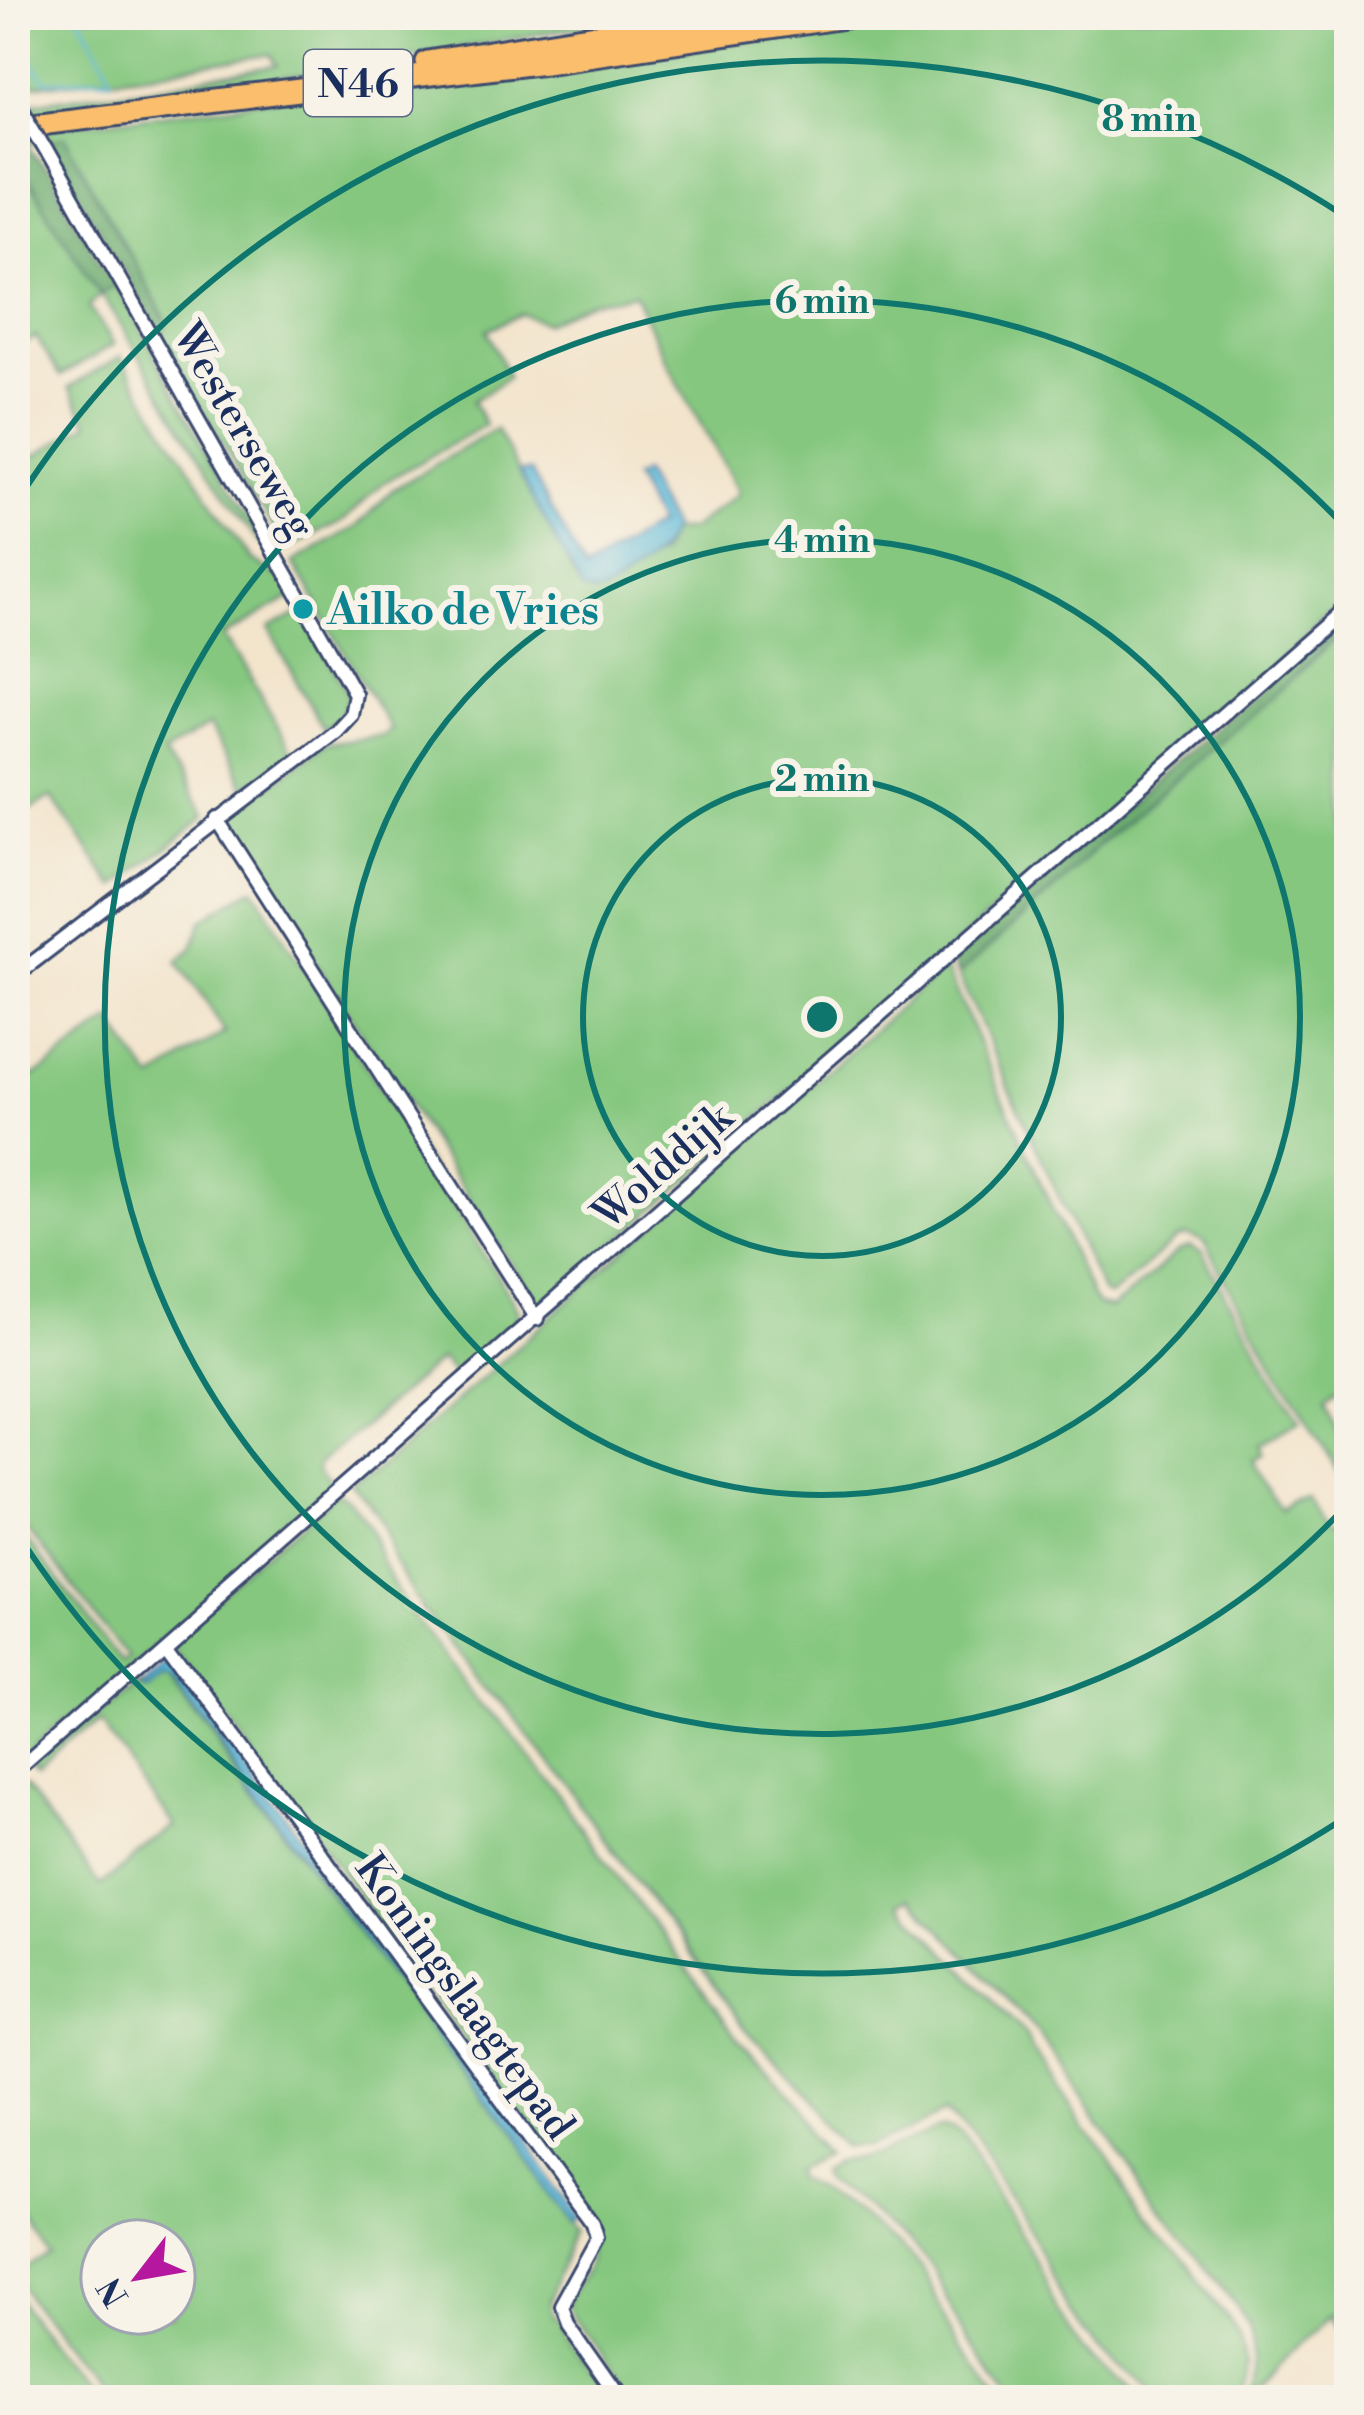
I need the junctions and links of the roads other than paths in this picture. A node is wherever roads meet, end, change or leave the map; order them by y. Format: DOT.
graph roads {
  1 [pos="722,15"];
  2 [pos="857,15"];
  3 [pos="15,97"];
  4 [pos="202,102"];
  5 [pos="15,126"];
  6 [pos="1349,604"];
  7 [pos="217,819"];
  8 [pos="15,976"];
  9 [pos="537,1319"];
  10 [pos="166,1642"];
  11 [pos="15,1773"];
  12 [pos="618,2400"];
  1 -- 4 [label="highway, N46"];
  2 -- 4 [label="highway, N46"];
  3 -- 7 [label="street, Westerseweg, bridge"];
  4 -- 5 [label="highway, N46"];
  6 -- 9 [label="street, Wolddijk"];
  7 -- 8 [label="street, Westerseweg"];
  7 -- 9 [label="street"];
  9 -- 10 [label="street, Wolddijk"];
  10 -- 11 [label="street, Wolddijk"];
  10 -- 12 [label="street, Koningslaagtepad"];
}
